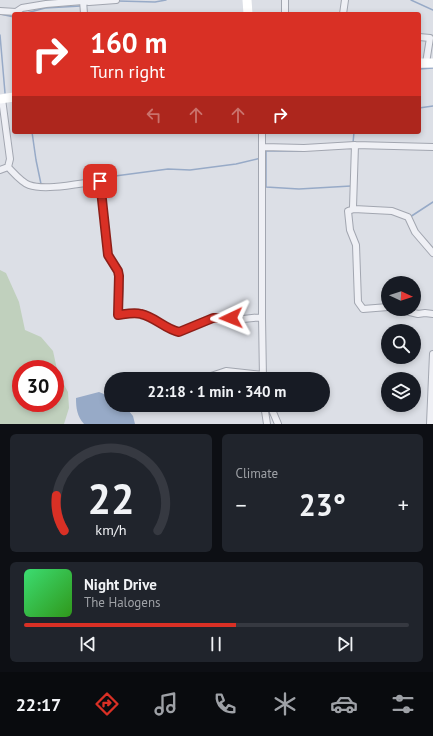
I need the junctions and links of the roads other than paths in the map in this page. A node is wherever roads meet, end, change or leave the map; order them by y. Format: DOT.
graph roads {
  1 [pos="83,0"];
  2 [pos="116,0"];
  3 [pos="247,0"];
  4 [pos="285,0"];
  5 [pos="344,0"];
  6 [pos="0,12"];
  7 [pos="84,12"];
  8 [pos="248,12"];
  9 [pos="285,12"];
  10 [pos="343,12"];
  11 [pos="421,37"];
  12 [pos="426,63"];
  13 [pos="12,97"];
  14 [pos="1,99"];
  15 [pos="262,134"];
  16 [pos="355,145"];
  17 [pos="263,147"];
  18 [pos="433,147"];
  19 [pos="8,166"];
  20 [pos="0,170"];
  21 [pos="352,209"];
  22 [pos="433,254"];
  23 [pos="381,308"];
  24 [pos="421,314"];
  25 [pos="433,314"];
  26 [pos="262,317"];
  27 [pos="433,354"];
  28 [pos="263,372"];
  29 [pos="265,412"];
  30 [pos="273,412"];
  31 [pos="266,424"];
  32 [pos="278,424"];
  33 [pos="430,424"];
  1 -- 2 [label="street"];
  1 -- 6 [label="street"];
  1 -- 7 [label="street"];
  3 -- 8 [label="street"];
  4 -- 9 [label="street"];
  5 -- 10 [label="street"];
  11 -- 12 [label="street"];
  13 -- 14 [label="street"];
  14 -- 19 [label="street"];
  15 -- 17 [label="street"];
  16 -- 17 [label="street"];
  16 -- 18 [label="street"];
  16 -- 21 [label="street"];
  17 -- 26 [label="street"];
  19 -- 20 [label="street"];
  19 -- 26 [label="street"];
  21 -- 22 [label="street"];
  21 -- 23 [label="street"];
  24 -- 25 [label="street"];
  26 -- 28 [label="street"];
  27 -- 33 [label="street"];
  29 -- 31 [label="street"];
  30 -- 32 [label="street"];
}
